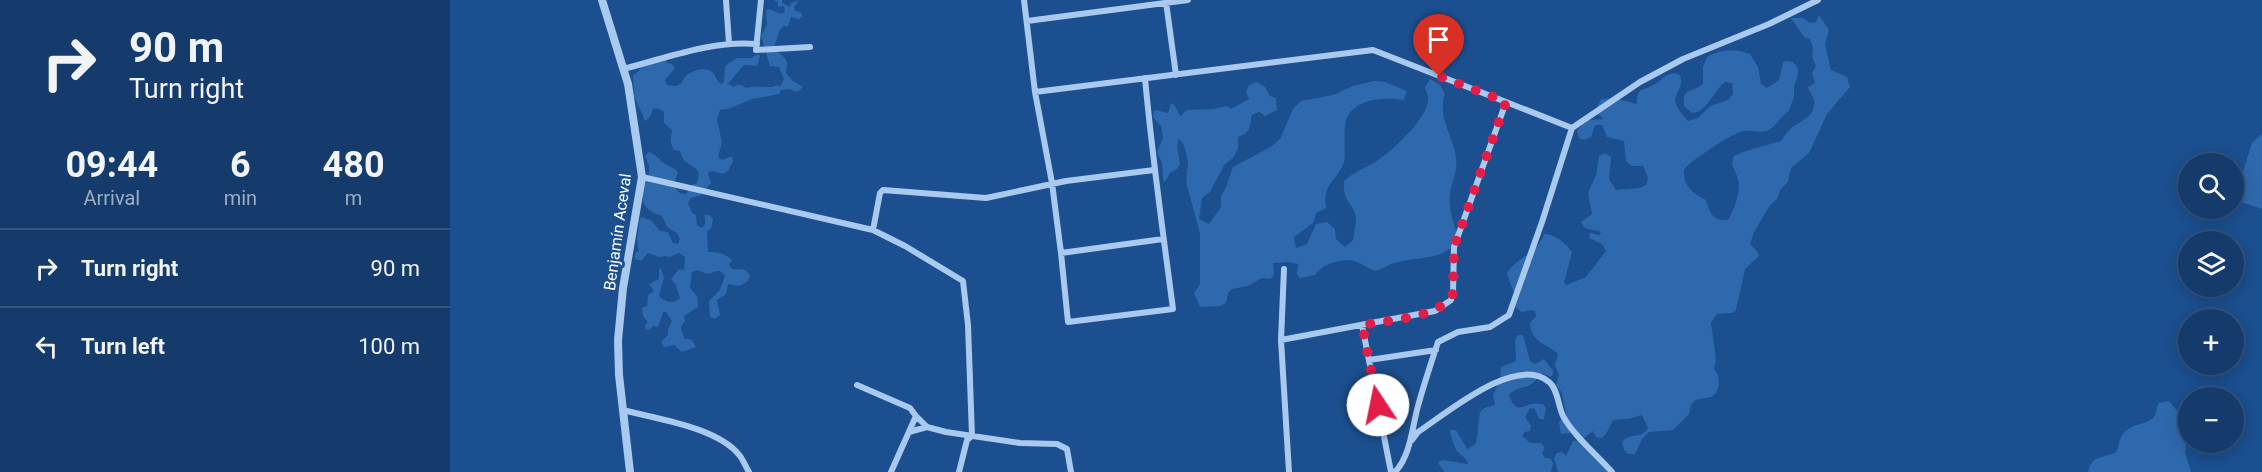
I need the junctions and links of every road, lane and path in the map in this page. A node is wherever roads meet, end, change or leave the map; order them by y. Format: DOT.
graph roads {
  1 [pos="602,0"];
  2 [pos="726,0"];
  3 [pos="761,0"];
  4 [pos="1024,0"];
  5 [pos="1188,0"];
  6 [pos="1818,0"];
  7 [pos="1166,2"];
  8 [pos="1027,21"];
  9 [pos="729,43"];
  10 [pos="757,44"];
  11 [pos="810,47"];
  12 [pos="623,69"];
  13 [pos="1176,75"];
  14 [pos="1145,78"];
  15 [pos="1035,92"];
  16 [pos="1506,102"];
  17 [pos="1572,128"];
  18 [pos="1154,170"];
  19 [pos="642,177"];
  20 [pos="1052,183"];
  21 [pos="873,230"];
  22 [pos="1163,239"];
  23 [pos="1061,253"];
  24 [pos="1284,269"];
  25 [pos="1362,325"];
  26 [pos="1281,340"];
  27 [pos="1436,350"];
  28 [pos="1369,360"];
  29 [pos="857,385"];
  30 [pos="622,410"];
  31 [pos="916,417"];
  32 [pos="927,427"];
  33 [pos="909,432"];
  34 [pos="972,436"];
  35 [pos="1410,443"];
  36 [pos="630,472"];
  37 [pos="749,472"];
  38 [pos="891,472"];
  39 [pos="959,472"];
  40 [pos="1071,472"];
  41 [pos="1289,472"];
  42 [pos="1393,472"];
  43 [pos="1612,472"];
  1 -- 12 [label="street, Benjamín Aceval"];
  2 -- 9 [label="street"];
  3 -- 10 [label="street"];
  4 -- 8 [label="street"];
  5 -- 7 [label="street"];
  6 -- 17 [label="street"];
  7 -- 8 [label="street"];
  7 -- 13 [label="street"];
  8 -- 15 [label="street"];
  9 -- 10 [label="street"];
  9 -- 12 [label="street"];
  10 -- 11 [label="street"];
  12 -- 19 [label="street, Benjamín Aceval"];
  13 -- 14 [label="street"];
  13 -- 16 [label="street"];
  14 -- 15 [label="street"];
  14 -- 18 [label="street"];
  15 -- 20 [label="street"];
  16 -- 17 [label="street"];
  16 -- 25 [label="street"];
  17 -- 27 [label="street"];
  18 -- 20 [label="street"];
  18 -- 22 [label="street"];
  19 -- 21 [label="street"];
  19 -- 30 [label="street, Benjamín Aceval"];
  20 -- 21 [label="street"];
  20 -- 23 [label="street"];
  21 -- 34 [label="street"];
  22 -- 23 [label="street"];
  22 -- 23 [label="street"];
  24 -- 26 [label="street"];
  25 -- 26 [label="street"];
  25 -- 28 [label="street"];
  26 -- 41 [label="street"];
  27 -- 28 [label="street"];
  27 -- 35 [label="street"];
  28 -- 42 [label="street"];
  29 -- 31 [label="street"];
  30 -- 36 [label="street, Benjamín Aceval"];
  30 -- 37 [label="street"];
  31 -- 32 [label="street"];
  31 -- 33 [label="street"];
  32 -- 33 [label="street"];
  32 -- 34 [label="street"];
  33 -- 38 [label="street"];
  34 -- 39 [label="street"];
  34 -- 40 [label="street"];
  35 -- 42 [label="street"];
  35 -- 43 [label="street"];
}
